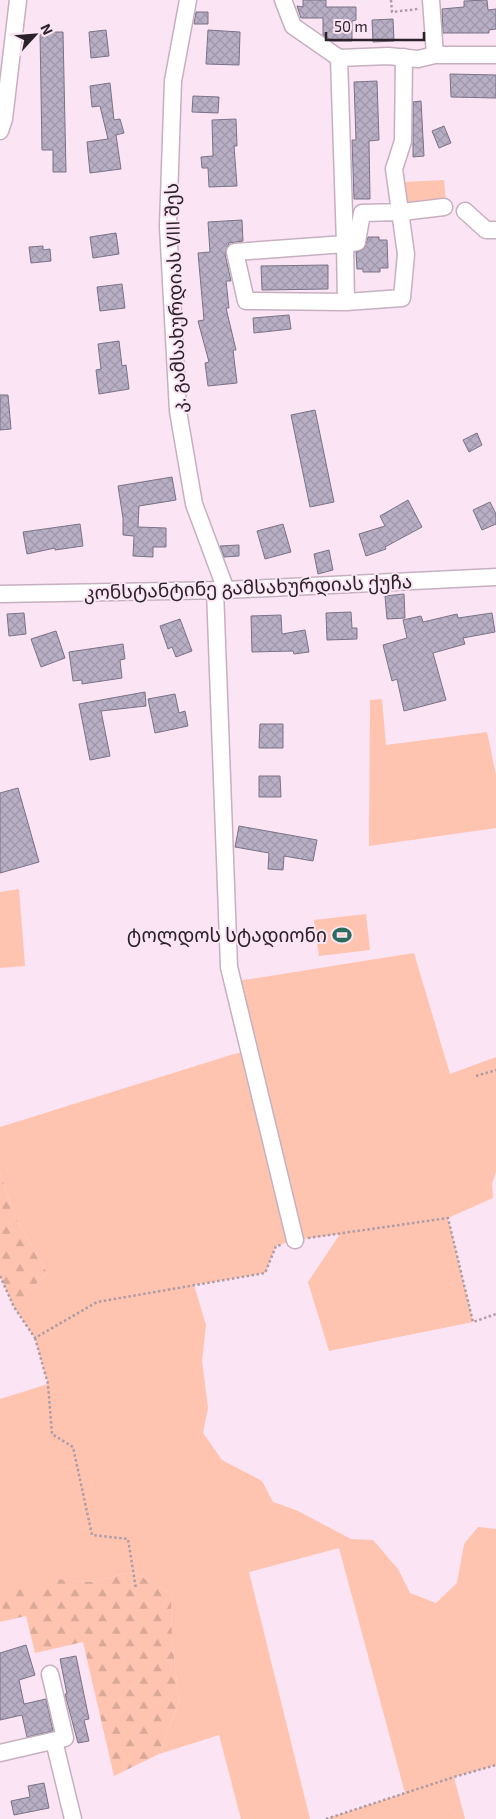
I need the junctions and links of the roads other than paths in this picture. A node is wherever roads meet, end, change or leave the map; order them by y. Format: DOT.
graph roads {
  1 [pos="18,0"];
  2 [pos="188,0"];
  3 [pos="283,0"];
  4 [pos="431,1"];
  5 [pos="6,51"];
  6 [pos="435,55"];
  7 [pos="496,55"];
  8 [pos="339,58"];
  9 [pos="404,58"];
  10 [pos="0,131"];
  11 [pos="444,207"];
  12 [pos="465,211"];
  13 [pos="402,212"];
  14 [pos="496,230"];
  15 [pos="344,244"];
  16 [pos="346,302"];
  17 [pos="496,577"];
  18 [pos="220,590"];
  19 [pos="0,594"];
  20 [pos="295,1240"];
  21 [pos="50,1674"];
  22 [pos="54,1741"];
  23 [pos="0,1753"];
  24 [pos="73,1819"];
  1 -- 5 [label="street"];
  2 -- 18 [label="street, კ. გამსახურდიას VIII შეს"];
  3 -- 8 [label="street"];
  4 -- 6 [label="street"];
  5 -- 10 [label="street"];
  6 -- 7 [label="street"];
  6 -- 9 [label="street"];
  8 -- 9 [label="street"];
  8 -- 15 [label="street"];
  9 -- 13 [label="street"];
  11 -- 13 [label="street"];
  12 -- 14 [label="street"];
  13 -- 15 [label="street"];
  13 -- 16 [label="street"];
  15 -- 16 [label="street"];
  15 -- 16 [label="street"];
  17 -- 18 [label="street, კონსტანტინე გამსახურდიას ქუჩა"];
  18 -- 19 [label="street, კონსტანტინე გამსახურდიას ქუჩა"];
  18 -- 20 [label="street"];
  21 -- 22 [label="street"];
  22 -- 23 [label="street"];
  22 -- 24 [label="street"];
}
